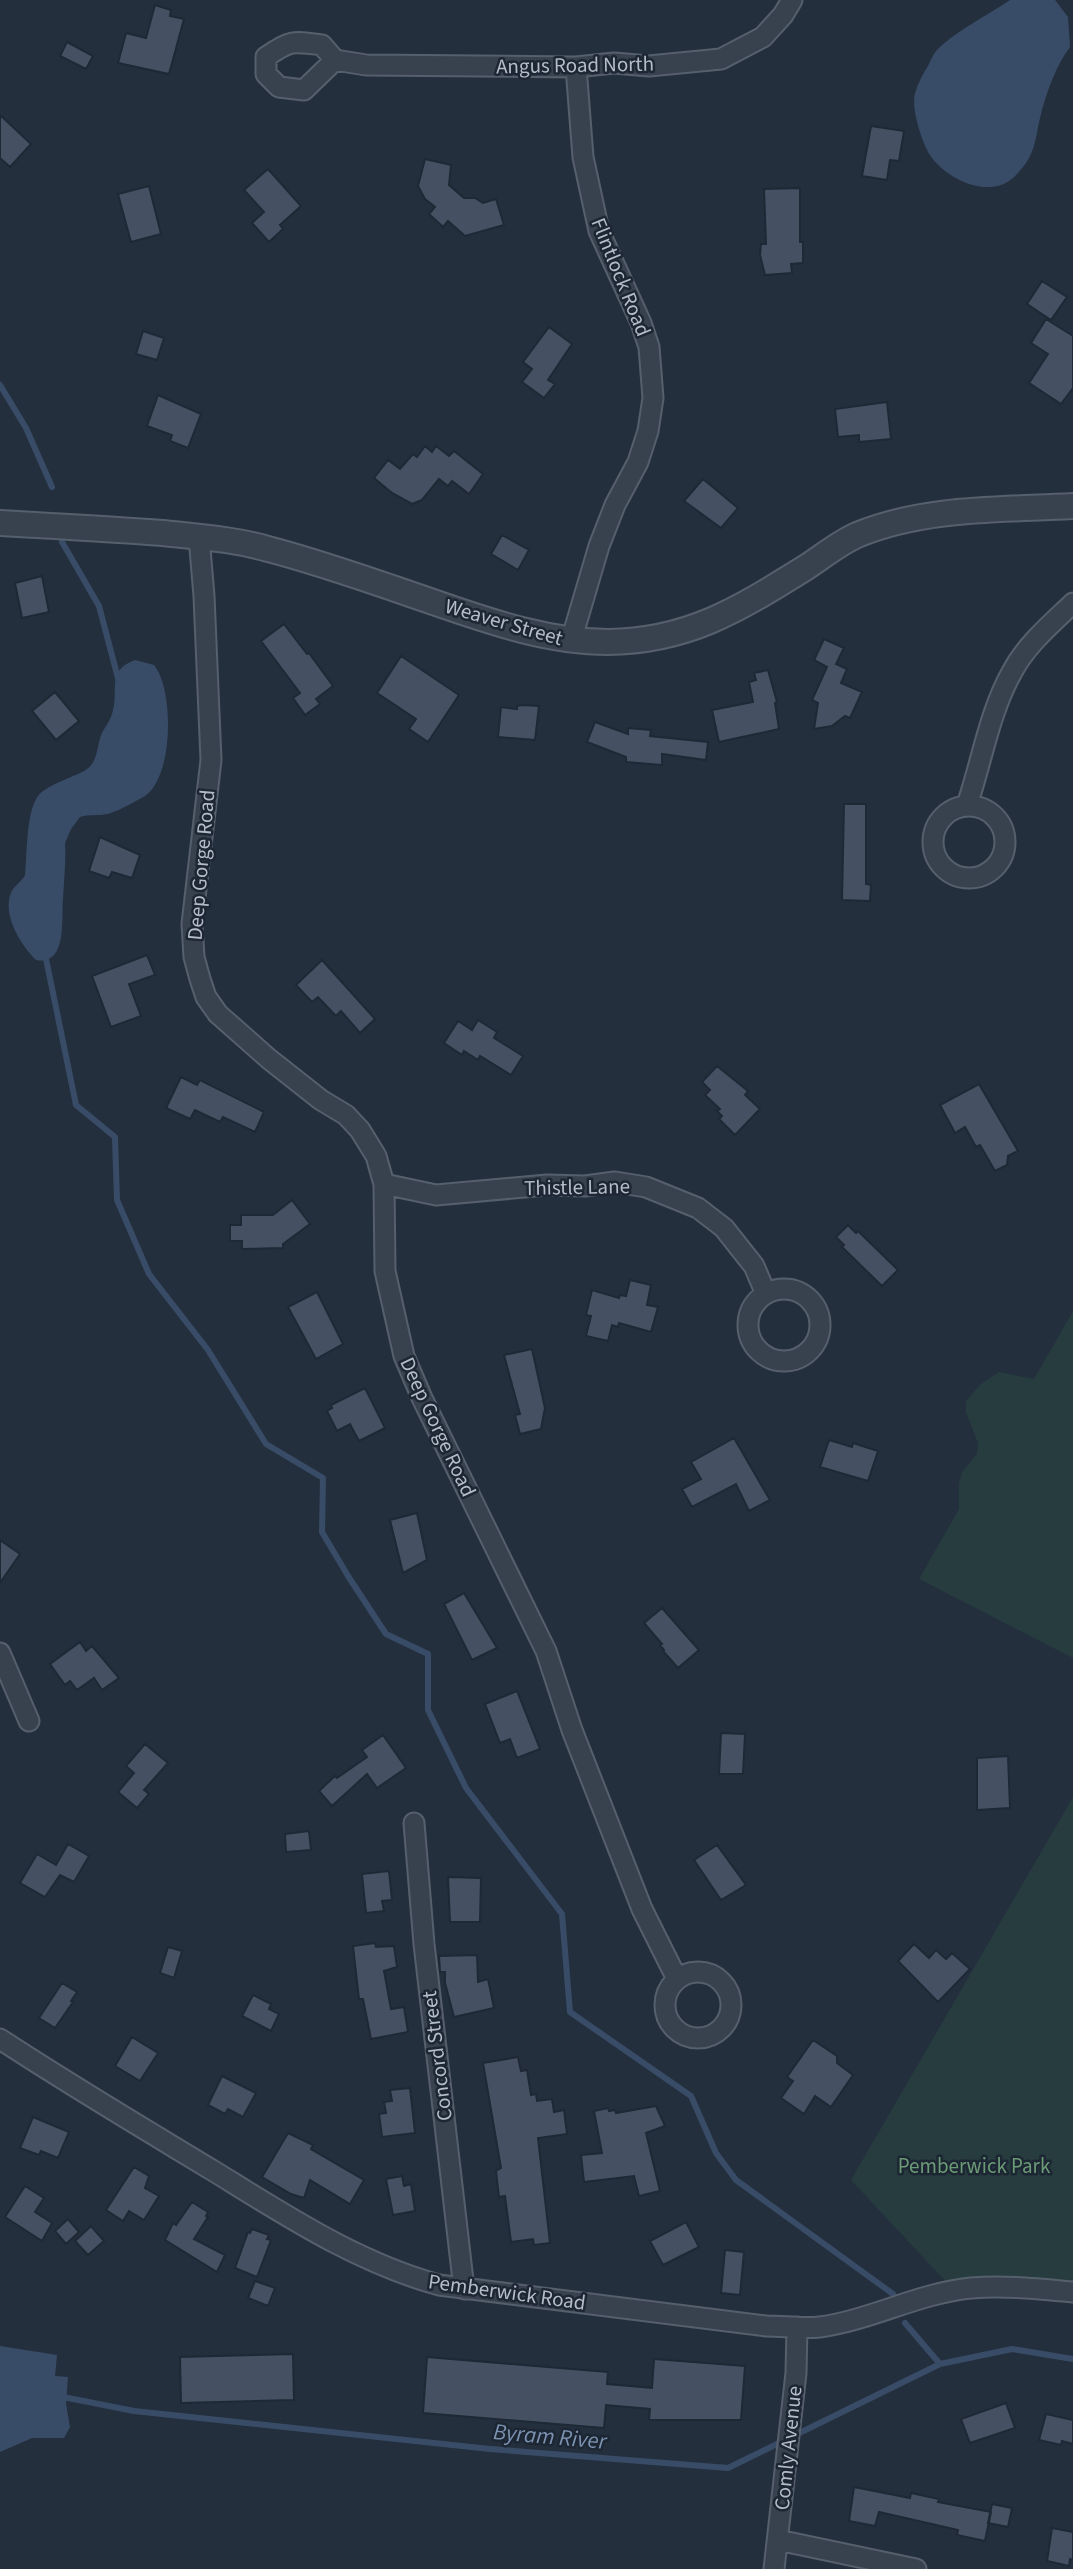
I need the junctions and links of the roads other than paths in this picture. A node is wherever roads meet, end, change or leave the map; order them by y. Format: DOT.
graph roads {
  1 [pos="792,0"];
  2 [pos="335,60"];
  3 [pos="576,67"];
  4 [pos="1073,506"];
  5 [pos="0,523"];
  6 [pos="199,537"];
  7 [pos="1073,603"];
  8 [pos="571,641"];
  9 [pos="967,805"];
  10 [pos="384,1184"];
  11 [pos="766,1294"];
  12 [pos="0,1653"];
  13 [pos="29,1721"];
  14 [pos="414,1823"];
  15 [pos="677,1979"];
  16 [pos="0,2039"];
  17 [pos="464,2289"];
  18 [pos="1073,2292"];
  19 [pos="797,2327"];
  20 [pos="778,2540"];
  21 [pos="775,2569"];
  22 [pos="916,2569"];
  1 -- 3 [label="street, Angus Road North"];
  2 -- 3 [label="street, Angus Road North"];
  3 -- 8 [label="street, Flintlock Road"];
  4 -- 8 [label="street, Weaver Street"];
  5 -- 6 [label="street, Weaver Street"];
  6 -- 8 [label="street, Weaver Street"];
  6 -- 10 [label="street, Deep Gorge Road"];
  7 -- 9 [label="street"];
  10 -- 11 [label="street, Thistle Lane"];
  10 -- 15 [label="street, Deep Gorge Road"];
  12 -- 13 [label="street"];
  14 -- 17 [label="street, Concord Street"];
  16 -- 17 [label="street, Pemberwick Road"];
  17 -- 19 [label="street, Pemberwick Road"];
  18 -- 19 [label="street, Pemberwick Road"];
  19 -- 20 [label="street, Comly Avenue"];
  20 -- 21 [label="street, Comly Avenue"];
  20 -- 22 [label="street"];
}
